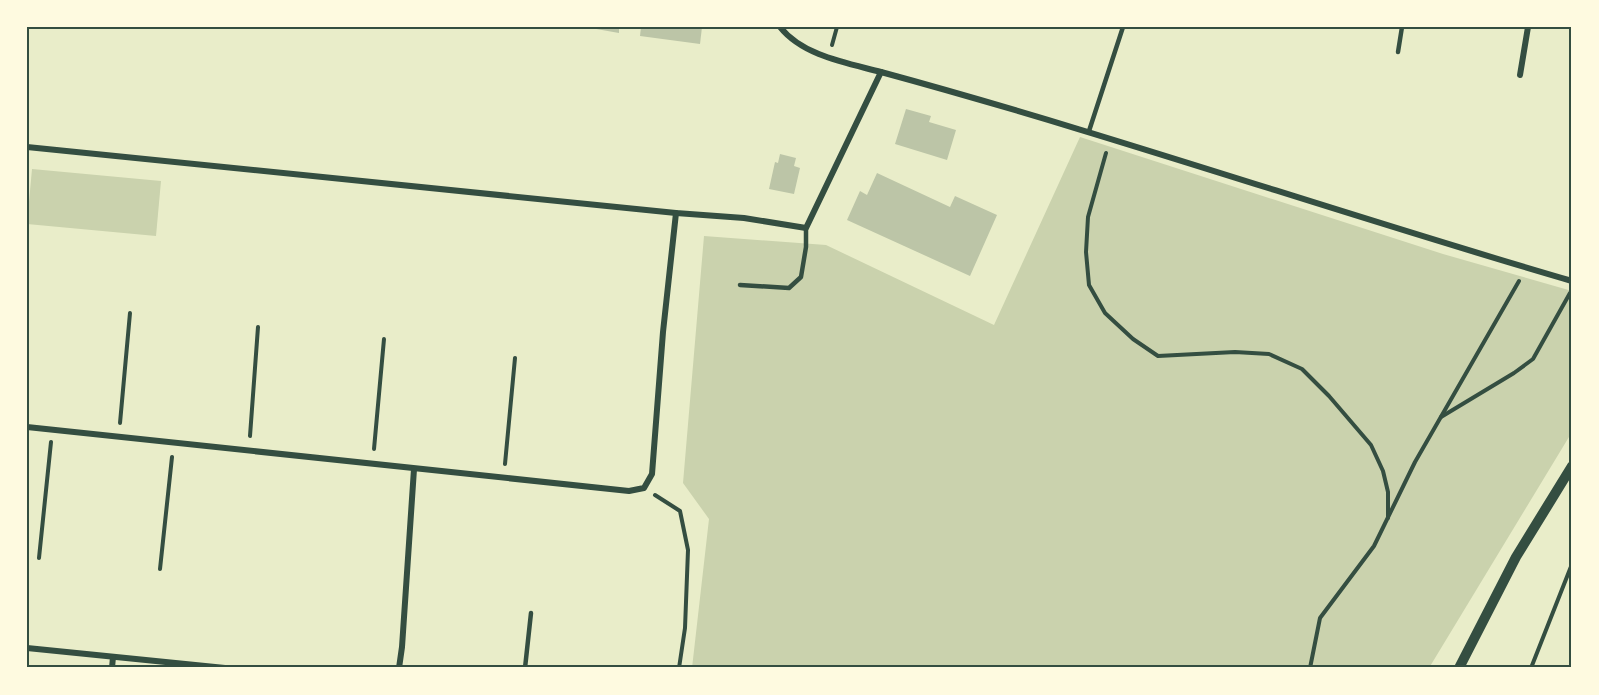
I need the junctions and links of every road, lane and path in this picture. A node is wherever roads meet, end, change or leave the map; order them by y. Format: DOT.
graph roads {
  1 [pos="780,27"];
  2 [pos="1123,27"];
  3 [pos="1402,27"];
  4 [pos="1528,27"];
  5 [pos="1398,52"];
  6 [pos="881,72"];
  7 [pos="1520,75"];
  8 [pos="1089,131"];
  9 [pos="1111,138"];
  10 [pos="27,147"];
  11 [pos="676,213"];
  12 [pos="806,228"];
  13 [pos="1526,268"];
  14 [pos="1572,281"];
  15 [pos="740,285"];
  16 [pos="1572,286"];
  17 [pos="130,313"];
  18 [pos="258,327"];
  19 [pos="384,339"];
  20 [pos="515,358"];
  21 [pos="1440,417"];
  22 [pos="27,427"];
  23 [pos="53,429"];
  24 [pos="119,437"];
  25 [pos="173,443"];
  26 [pos="249,451"];
  27 [pos="373,464"];
  28 [pos="1572,466"];
  29 [pos="414,469"];
  30 [pos="504,478"];
  31 [pos="644,488"];
  32 [pos="1388,518"];
  33 [pos="39,558"];
  34 [pos="1572,564"];
  35 [pos="160,569"];
  36 [pos="531,612"];
  37 [pos="27,648"];
  38 [pos="113,657"];
  39 [pos="112,668"];
  40 [pos="225,668"];
  41 [pos="399,668"];
  42 [pos="525,668"];
  43 [pos="679,668"];
  44 [pos="1310,668"];
  45 [pos="1459,668"];
  46 [pos="1531,668"];
  1 -- 6 [label="street"];
  2 -- 8 [label="lane"];
  3 -- 5 [label="lane"];
  4 -- 7 [label="street"];
  6 -- 8 [label="street"];
  6 -- 12 [label="street"];
  8 -- 9 [label="street"];
  9 -- 13 [label="street"];
  9 -- 32 [label="path"];
  10 -- 11 [label="street"];
  11 -- 12 [label="street"];
  11 -- 31 [label="street"];
  12 -- 15 [label="lane"];
  13 -- 14 [label="street"];
  13 -- 21 [label="path"];
  16 -- 21 [label="path"];
  17 -- 24 [label="path"];
  18 -- 26 [label="path"];
  19 -- 27 [label="path"];
  20 -- 30 [label="path"];
  21 -- 32 [label="path"];
  22 -- 23 [label="street"];
  23 -- 24 [label="street"];
  23 -- 33 [label="path"];
  24 -- 25 [label="street"];
  25 -- 26 [label="street"];
  25 -- 35 [label="path"];
  26 -- 27 [label="street"];
  27 -- 29 [label="street"];
  28 -- 45 [label="street"];
  29 -- 30 [label="street"];
  29 -- 41 [label="street"];
  30 -- 31 [label="street"];
  31 -- 43 [label="path"];
  32 -- 44 [label="path"];
  34 -- 46 [label="path"];
  36 -- 42 [label="lane"];
  37 -- 38 [label="street"];
  38 -- 39 [label="street"];
  38 -- 40 [label="street"];
}
